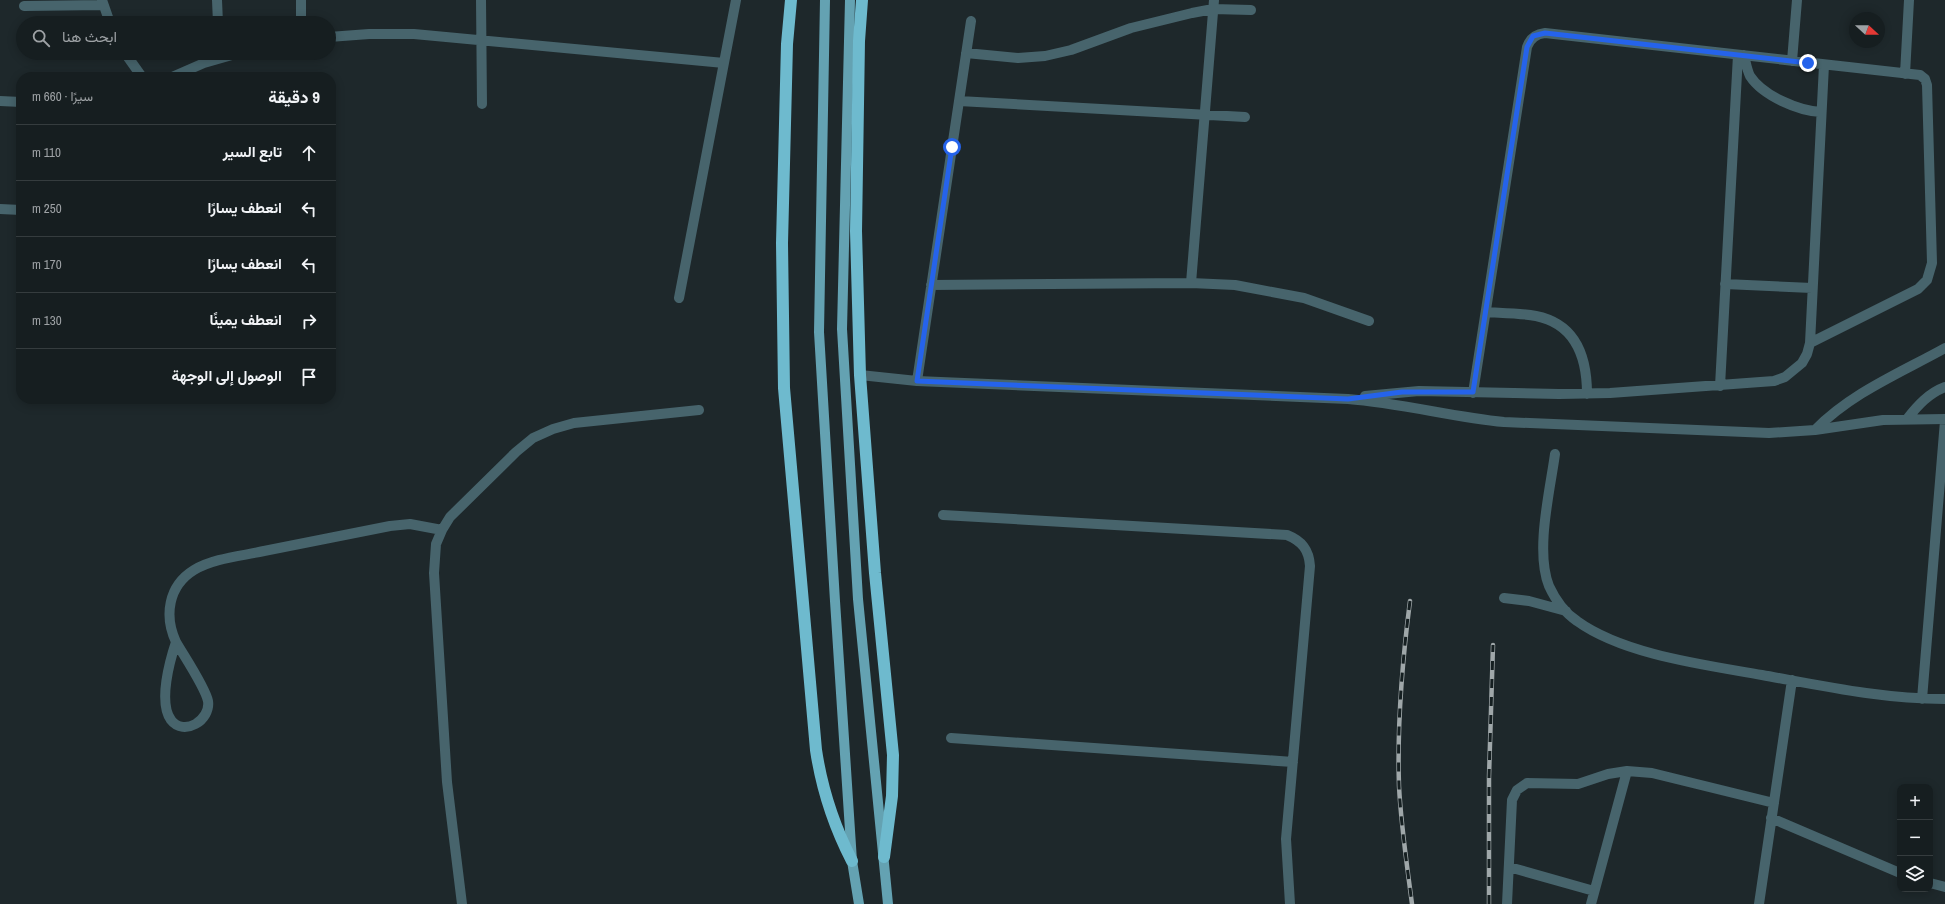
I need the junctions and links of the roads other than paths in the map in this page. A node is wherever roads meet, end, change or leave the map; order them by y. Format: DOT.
graph roads {
  1 [pos="217,0"];
  2 [pos="301,0"];
  3 [pos="481,0"];
  4 [pos="736,0"];
  5 [pos="790,0"];
  6 [pos="825,0"];
  7 [pos="850,0"];
  8 [pos="862,0"];
  9 [pos="1797,0"];
  10 [pos="1908,0"];
  11 [pos="103,2"];
  12 [pos="1213,4"];
  13 [pos="24,6"];
  14 [pos="1251,10"];
  15 [pos="108,16"];
  16 [pos="218,16"];
  17 [pos="301,16"];
  18 [pos="971,21"];
  19 [pos="336,36"];
  20 [pos="481,41"];
  21 [pos="966,53"];
  22 [pos="1741,55"];
  23 [pos="130,60"];
  24 [pos="207,60"];
  25 [pos="1792,61"];
  26 [pos="724,64"];
  27 [pos="1824,65"];
  28 [pos="138,72"];
  29 [pos="181,72"];
  30 [pos="1906,74"];
  31 [pos="0,101"];
  32 [pos="959,101"];
  33 [pos="16,102"];
  34 [pos="482,104"];
  35 [pos="1821,112"];
  36 [pos="1204,115"];
  37 [pos="1245,117"];
  38 [pos="0,209"];
  39 [pos="16,210"];
  40 [pos="1191,283"];
  41 [pos="1725,284"];
  42 [pos="931,285"];
  43 [pos="1812,288"];
  44 [pos="679,298"];
  45 [pos="1486,312"];
  46 [pos="1369,321"];
  47 [pos="1810,343"];
  48 [pos="1945,348"];
  49 [pos="860,375"];
  50 [pos="917,381"];
  51 [pos="1720,386"];
  52 [pos="1945,387"];
  53 [pos="1473,392"];
  54 [pos="1588,394"];
  55 [pos="1348,399"];
  56 [pos="699,410"];
  57 [pos="1908,419"];
  58 [pos="1945,420"];
  59 [pos="1815,430"];
  60 [pos="1555,454"];
  61 [pos="943,515"];
  62 [pos="442,530"];
  63 [pos="1504,598"];
  64 [pos="1566,612"];
  65 [pos="176,642"];
  66 [pos="1792,680"];
  67 [pos="1922,699"];
  68 [pos="1945,699"];
  69 [pos="951,738"];
  70 [pos="1293,762"];
  71 [pos="1627,771"];
  72 [pos="1774,803"];
  73 [pos="1771,818"];
  74 [pos="884,858"];
  75 [pos="852,861"];
  76 [pos="1509,867"];
  77 [pos="1897,872"];
  78 [pos="1933,884"];
  79 [pos="1945,887"];
  80 [pos="1594,891"];
  81 [pos="462,904"];
  82 [pos="859,904"];
  83 [pos="888,904"];
  84 [pos="1290,904"];
  85 [pos="1507,904"];
  86 [pos="1591,904"];
  87 [pos="1759,904"];
  1 -- 16 [label="lane"];
  2 -- 17 [label="lane"];
  3 -- 20 [label="lane"];
  4 -- 26 [label="lane"];
  5 -- 75 [label="highway"];
  6 -- 75 [label="main road"];
  7 -- 74 [label="main road"];
  8 -- 49 [label="highway"];
  9 -- 25 [label="lane"];
  10 -- 30 [label="lane"];
  11 -- 13 [label="lane"];
  11 -- 15 [label="lane"];
  12 -- 14 [label="lane"];
  12 -- 21 [label="lane"];
  12 -- 36 [label="lane"];
  18 -- 21 [label="lane"];
  19 -- 20 [label="lane"];
  20 -- 26 [label="lane"];
  20 -- 34 [label="lane"];
  21 -- 32 [label="lane"];
  22 -- 25 [label="lane"];
  22 -- 35 [label="lane"];
  22 -- 41 [label="lane"];
  22 -- 45 [label="lane"];
  23 -- 28 [label="lane"];
  24 -- 29 [label="lane"];
  25 -- 27 [label="lane"];
  26 -- 44 [label="lane"];
  27 -- 30 [label="lane"];
  27 -- 35 [label="lane"];
  30 -- 47 [label="lane"];
  31 -- 33 [label="lane"];
  32 -- 36 [label="lane"];
  32 -- 42 [label="lane"];
  35 -- 43 [label="lane"];
  36 -- 37 [label="lane"];
  36 -- 40 [label="lane"];
  38 -- 39 [label="lane"];
  40 -- 42 [label="lane"];
  40 -- 46 [label="lane"];
  41 -- 43 [label="lane"];
  41 -- 51 [label="lane"];
  42 -- 50 [label="lane"];
  43 -- 47 [label="lane"];
  45 -- 53 [label="lane"];
  45 -- 54 [label="lane"];
  47 -- 51 [label="lane"];
  48 -- 59 [label="lane"];
  49 -- 50 [label="lane"];
  49 -- 74 [label="highway"];
  50 -- 55 [label="lane"];
  51 -- 54 [label="lane"];
  52 -- 57 [label="lane"];
  53 -- 54 [label="lane"];
  53 -- 55 [label="lane"];
  55 -- 59 [label="lane"];
  56 -- 62 [label="lane"];
  57 -- 58 [label="lane"];
  57 -- 59 [label="lane"];
  58 -- 67 [label="lane"];
  60 -- 64 [label="lane"];
  61 -- 70 [label="lane"];
  62 -- 65 [label="lane"];
  62 -- 81 [label="lane"];
  63 -- 64 [label="lane"];
  64 -- 66 [label="lane"];
  65 -- 65 [label="lane"];
  66 -- 67 [label="lane"];
  66 -- 72 [label="lane"];
  67 -- 68 [label="lane"];
  69 -- 70 [label="lane"];
  70 -- 84 [label="lane"];
  71 -- 72 [label="lane"];
  71 -- 76 [label="lane"];
  71 -- 80 [label="lane"];
  72 -- 73 [label="lane"];
  73 -- 77 [label="lane"];
  73 -- 87 [label="lane"];
  74 -- 83 [label="main road"];
  75 -- 82 [label="main road"];
  76 -- 80 [label="lane"];
  76 -- 85 [label="lane"];
  78 -- 79 [label="lane"];
  80 -- 86 [label="lane"];
}
